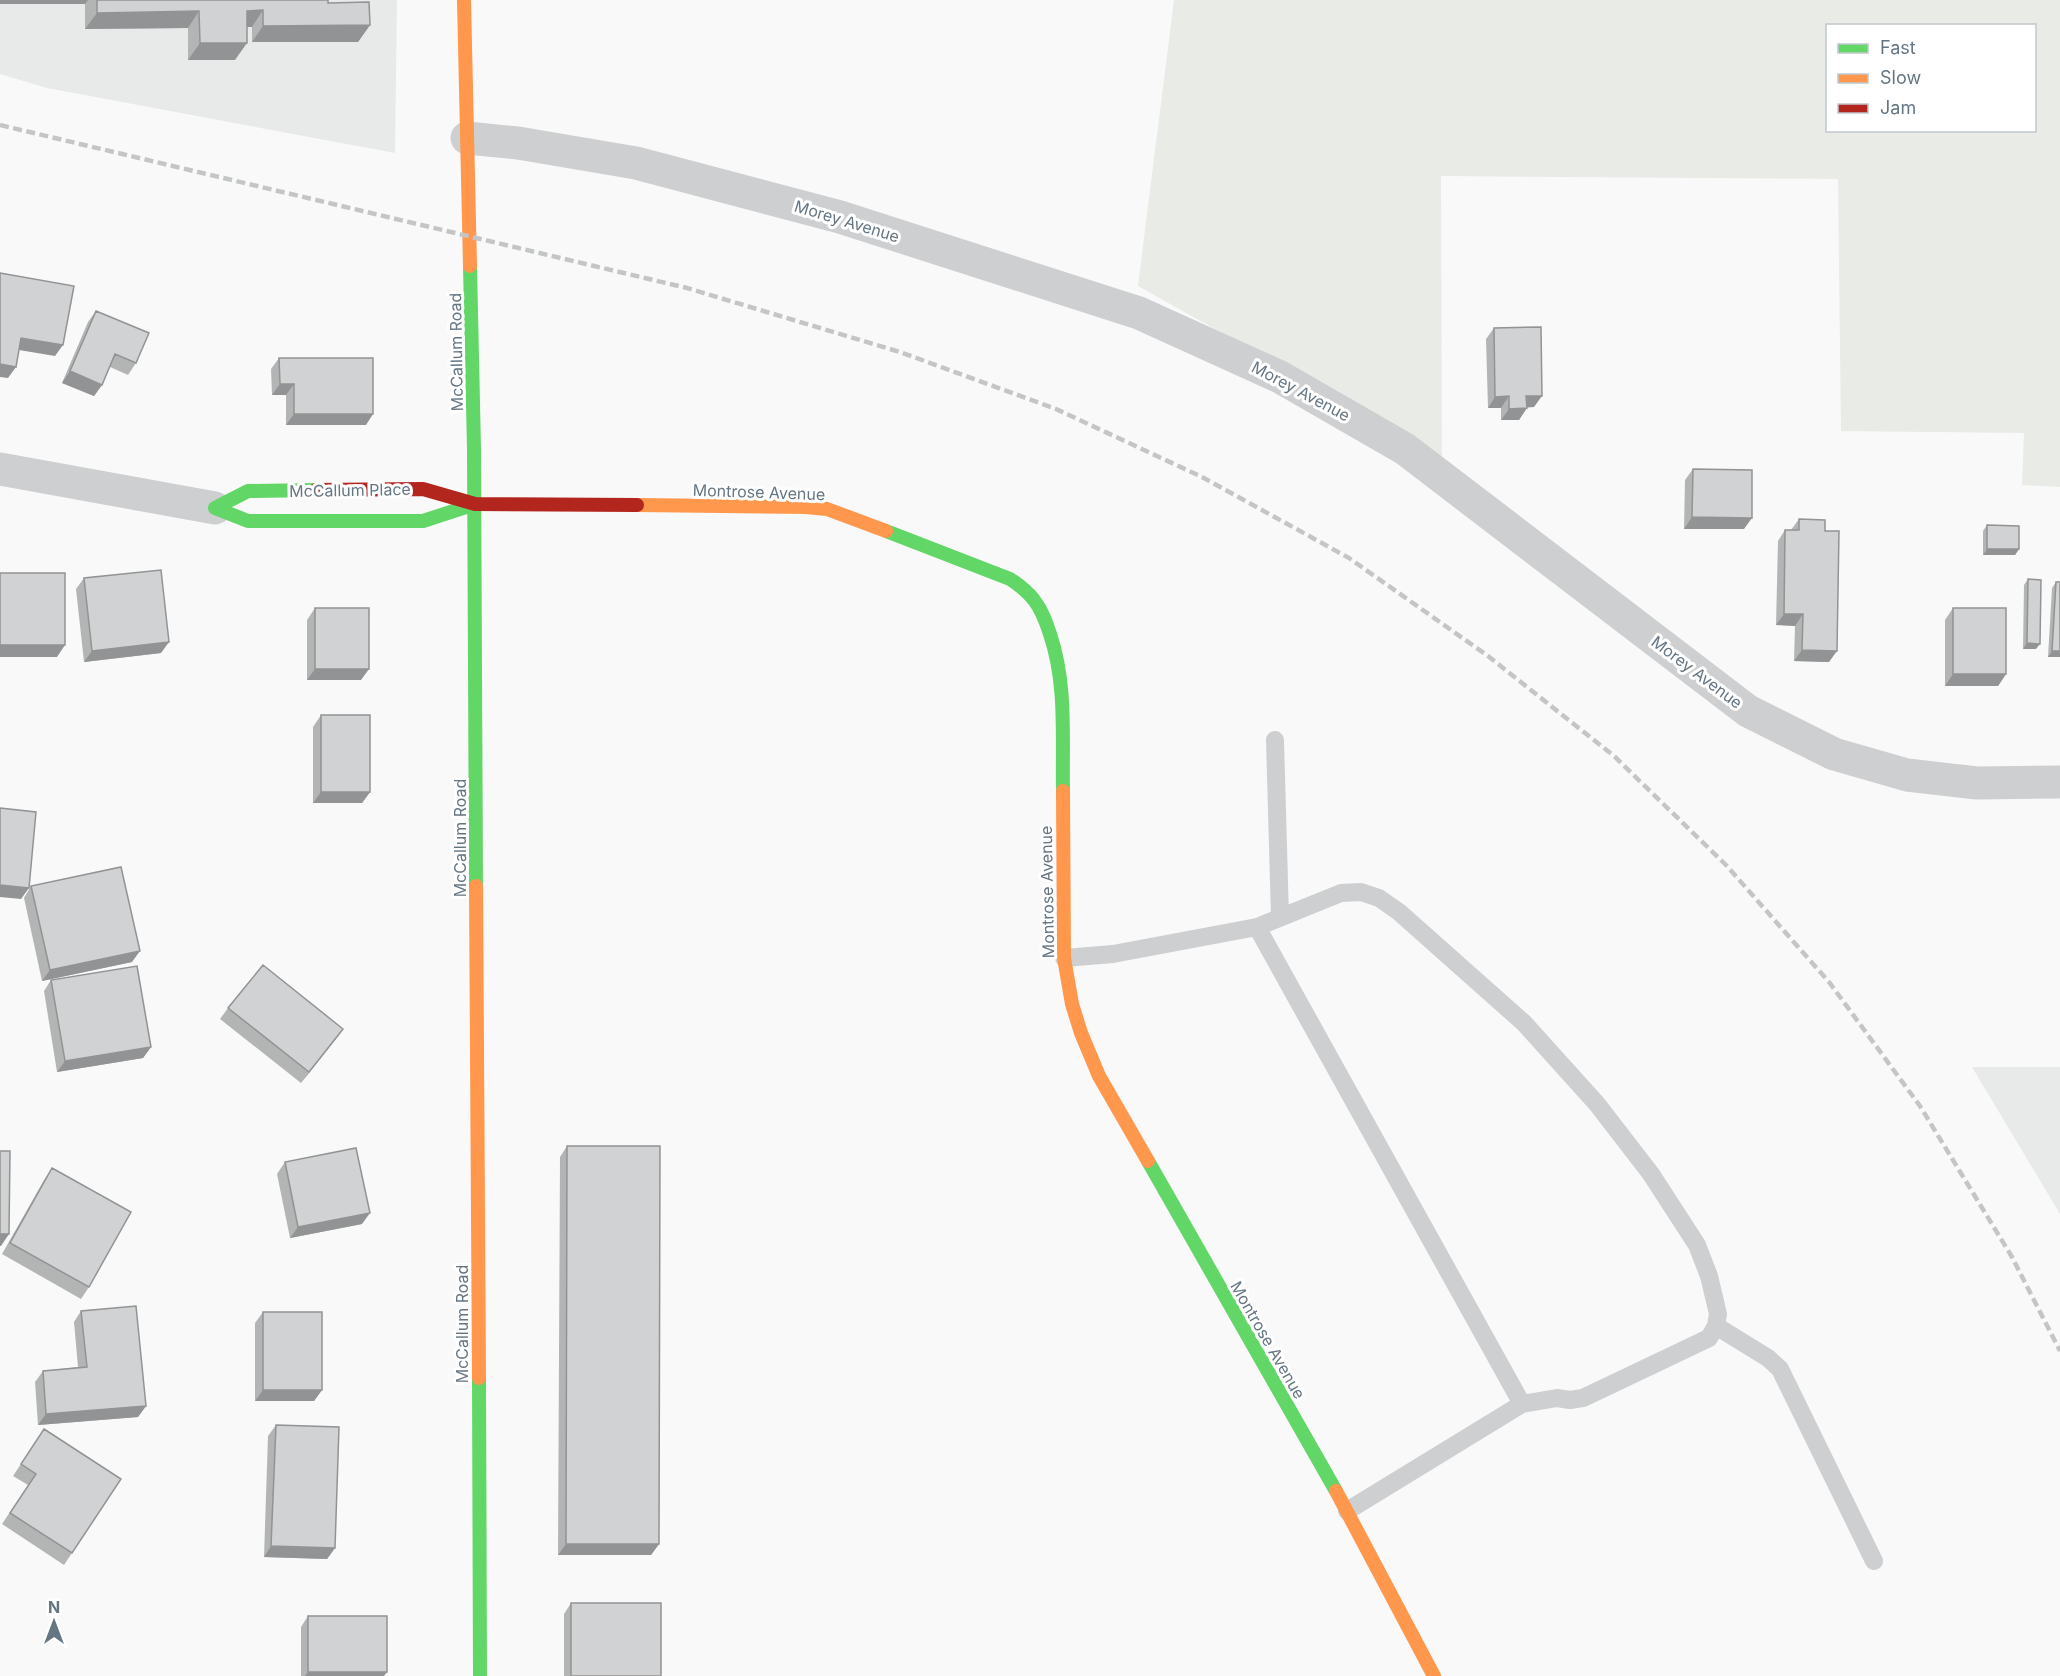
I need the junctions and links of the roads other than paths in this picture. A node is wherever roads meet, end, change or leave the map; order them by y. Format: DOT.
graph roads {
  1 [pos="464,0"];
  2 [pos="467,138"];
  3 [pos="0,469"];
  4 [pos="475,504"];
  5 [pos="215,508"];
  6 [pos="1275,740"];
  7 [pos="2060,782"];
  8 [pos="1280,917"];
  9 [pos="1257,927"];
  10 [pos="1064,958"];
  11 [pos="1716,1326"];
  12 [pos="1522,1404"];
  13 [pos="1347,1511"];
  14 [pos="1874,1561"];
  15 [pos="480,1676"];
  16 [pos="1434,1676"];
  1 -- 2 [label="street, McCallum Road"];
  2 -- 4 [label="street, McCallum Road"];
  2 -- 7 [label="street, Morey Avenue"];
  3 -- 5 [label="street, McCallum Place"];
  4 -- 5 [label="street, McCallum Place"];
  4 -- 5 [label="street, McCallum Place"];
  4 -- 10 [label="street, Montrose Avenue"];
  4 -- 15 [label="street, McCallum Road"];
  6 -- 8 [label="lane"];
  8 -- 9 [label="lane"];
  8 -- 11 [label="lane"];
  9 -- 10 [label="lane"];
  9 -- 12 [label="lane"];
  10 -- 13 [label="street, Montrose Avenue"];
  11 -- 12 [label="lane"];
  11 -- 14 [label="lane"];
  12 -- 13 [label="lane"];
  13 -- 16 [label="street, Montrose Avenue"];
}
